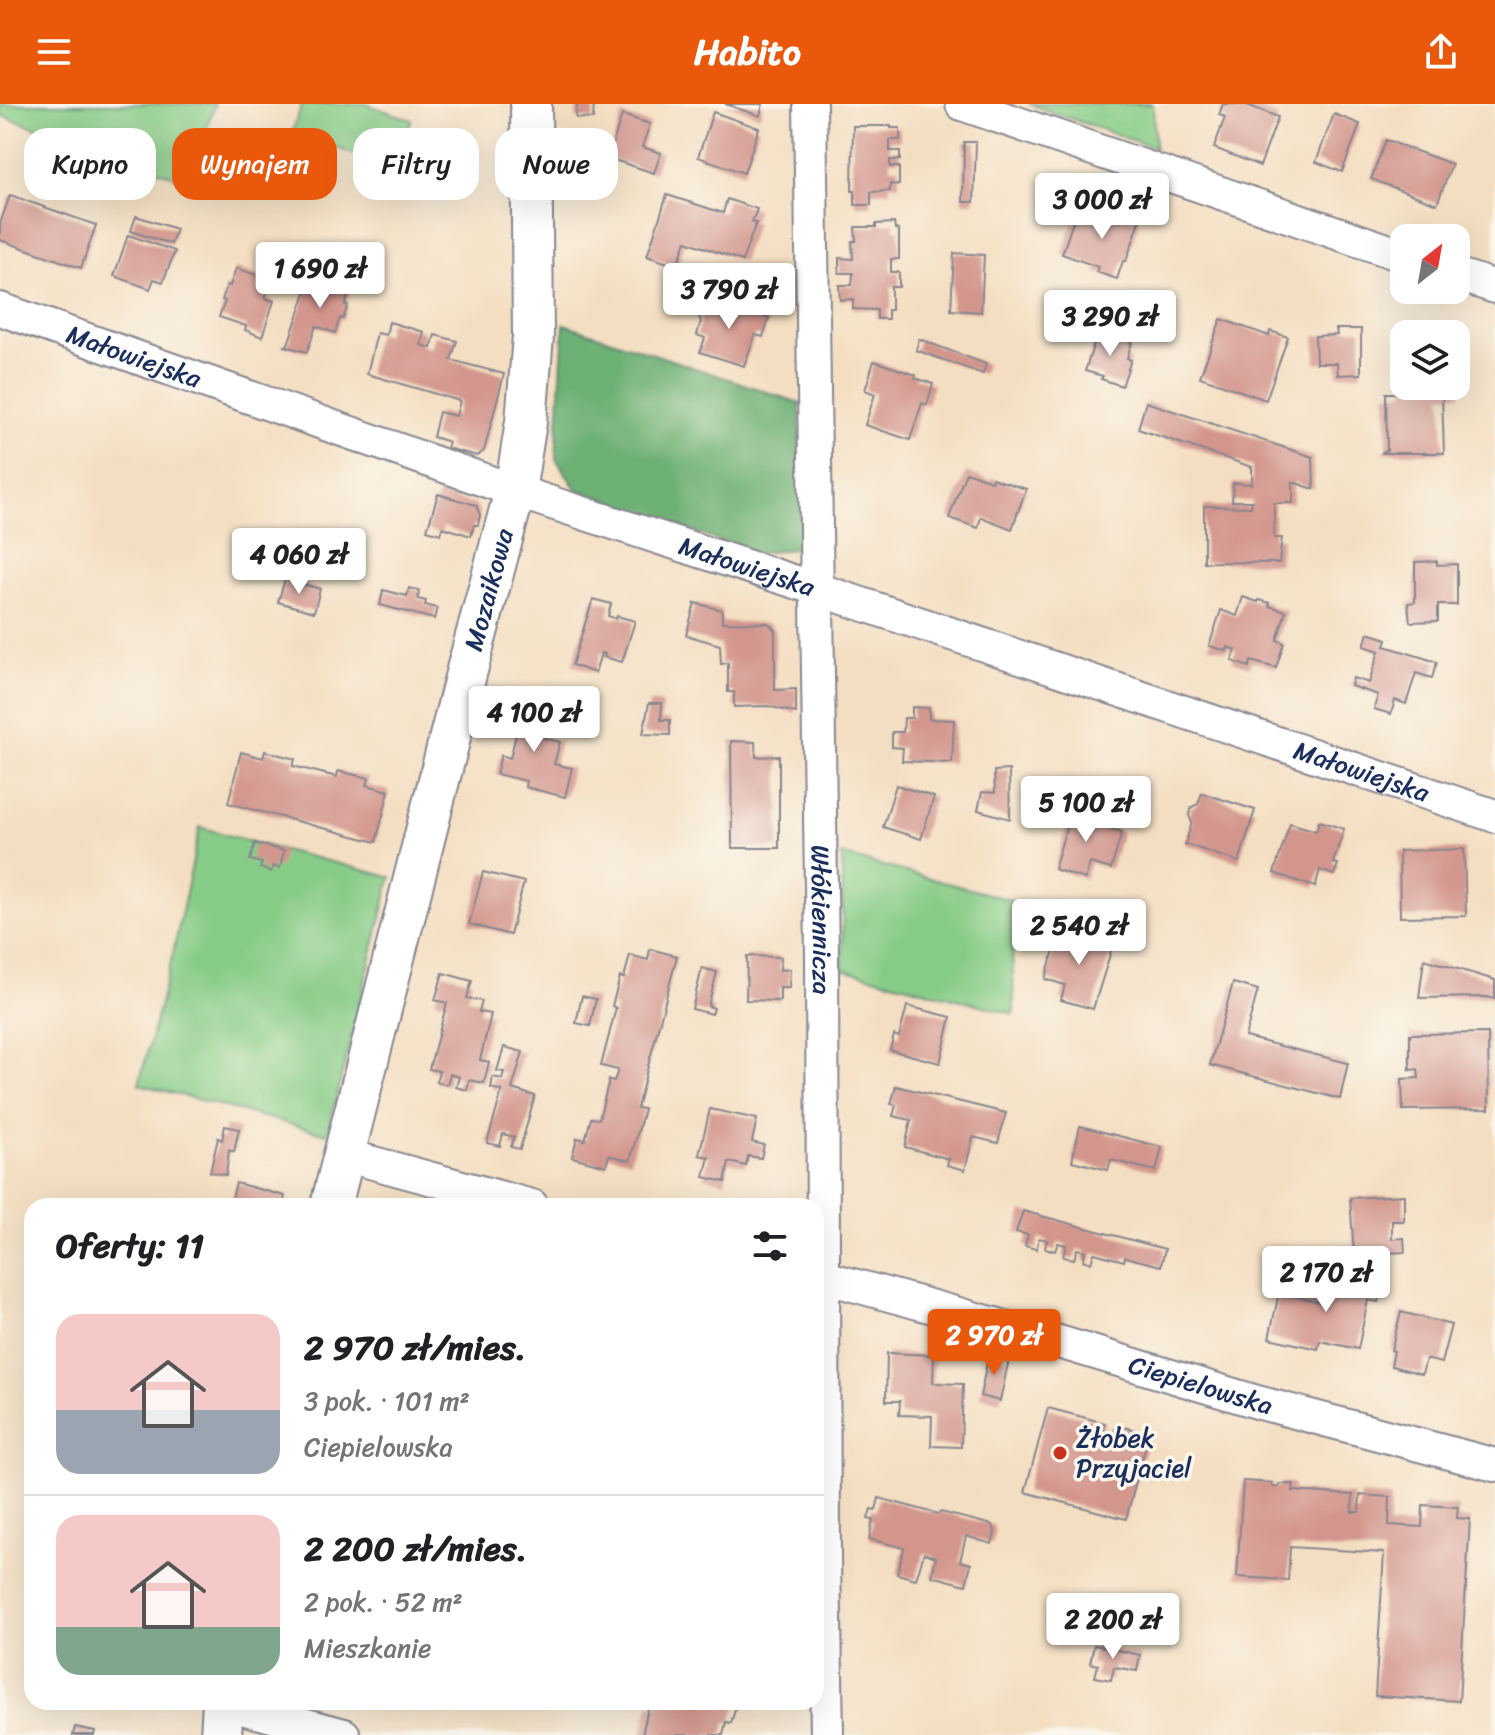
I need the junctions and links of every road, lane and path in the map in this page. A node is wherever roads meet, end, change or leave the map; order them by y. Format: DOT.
graph roads {
  1 [pos="531,104"];
  2 [pos="810,104"];
  3 [pos="962,104"];
  4 [pos="1390,251"];
  5 [pos="1470,279"];
  6 [pos="1495,287"];
  7 [pos="0,309"];
  8 [pos="515,491"];
  9 [pos="817,589"];
  10 [pos="1495,816"];
  11 [pos="344,1155"];
  12 [pos="333,1198"];
  13 [pos="503,1198"];
  14 [pos="820,1198"];
  15 [pos="824,1278"];
  16 [pos="1495,1465"];
  17 [pos="824,1558"];
  18 [pos="223,1713"];
  19 [pos="344,1735"];
  20 [pos="827,1735"];
  1 -- 8 [label="street, Mozaikowa"];
  2 -- 9 [label="street, Włókiennicza"];
  3 -- 4 [label="street"];
  5 -- 6 [label="street"];
  7 -- 8 [label="street, Małowiejska"];
  8 -- 9 [label="street, Małowiejska"];
  8 -- 11 [label="street, Mozaikowa"];
  9 -- 10 [label="street, Małowiejska"];
  9 -- 14 [label="street, Włókiennicza"];
  11 -- 12 [label="street, Mozaikowa"];
  11 -- 13 [label="street"];
  15 -- 16 [label="street, Ciepielowska"];
  17 -- 20 [label="street, Włókiennicza"];
  18 -- 19 [label="street"];
}
